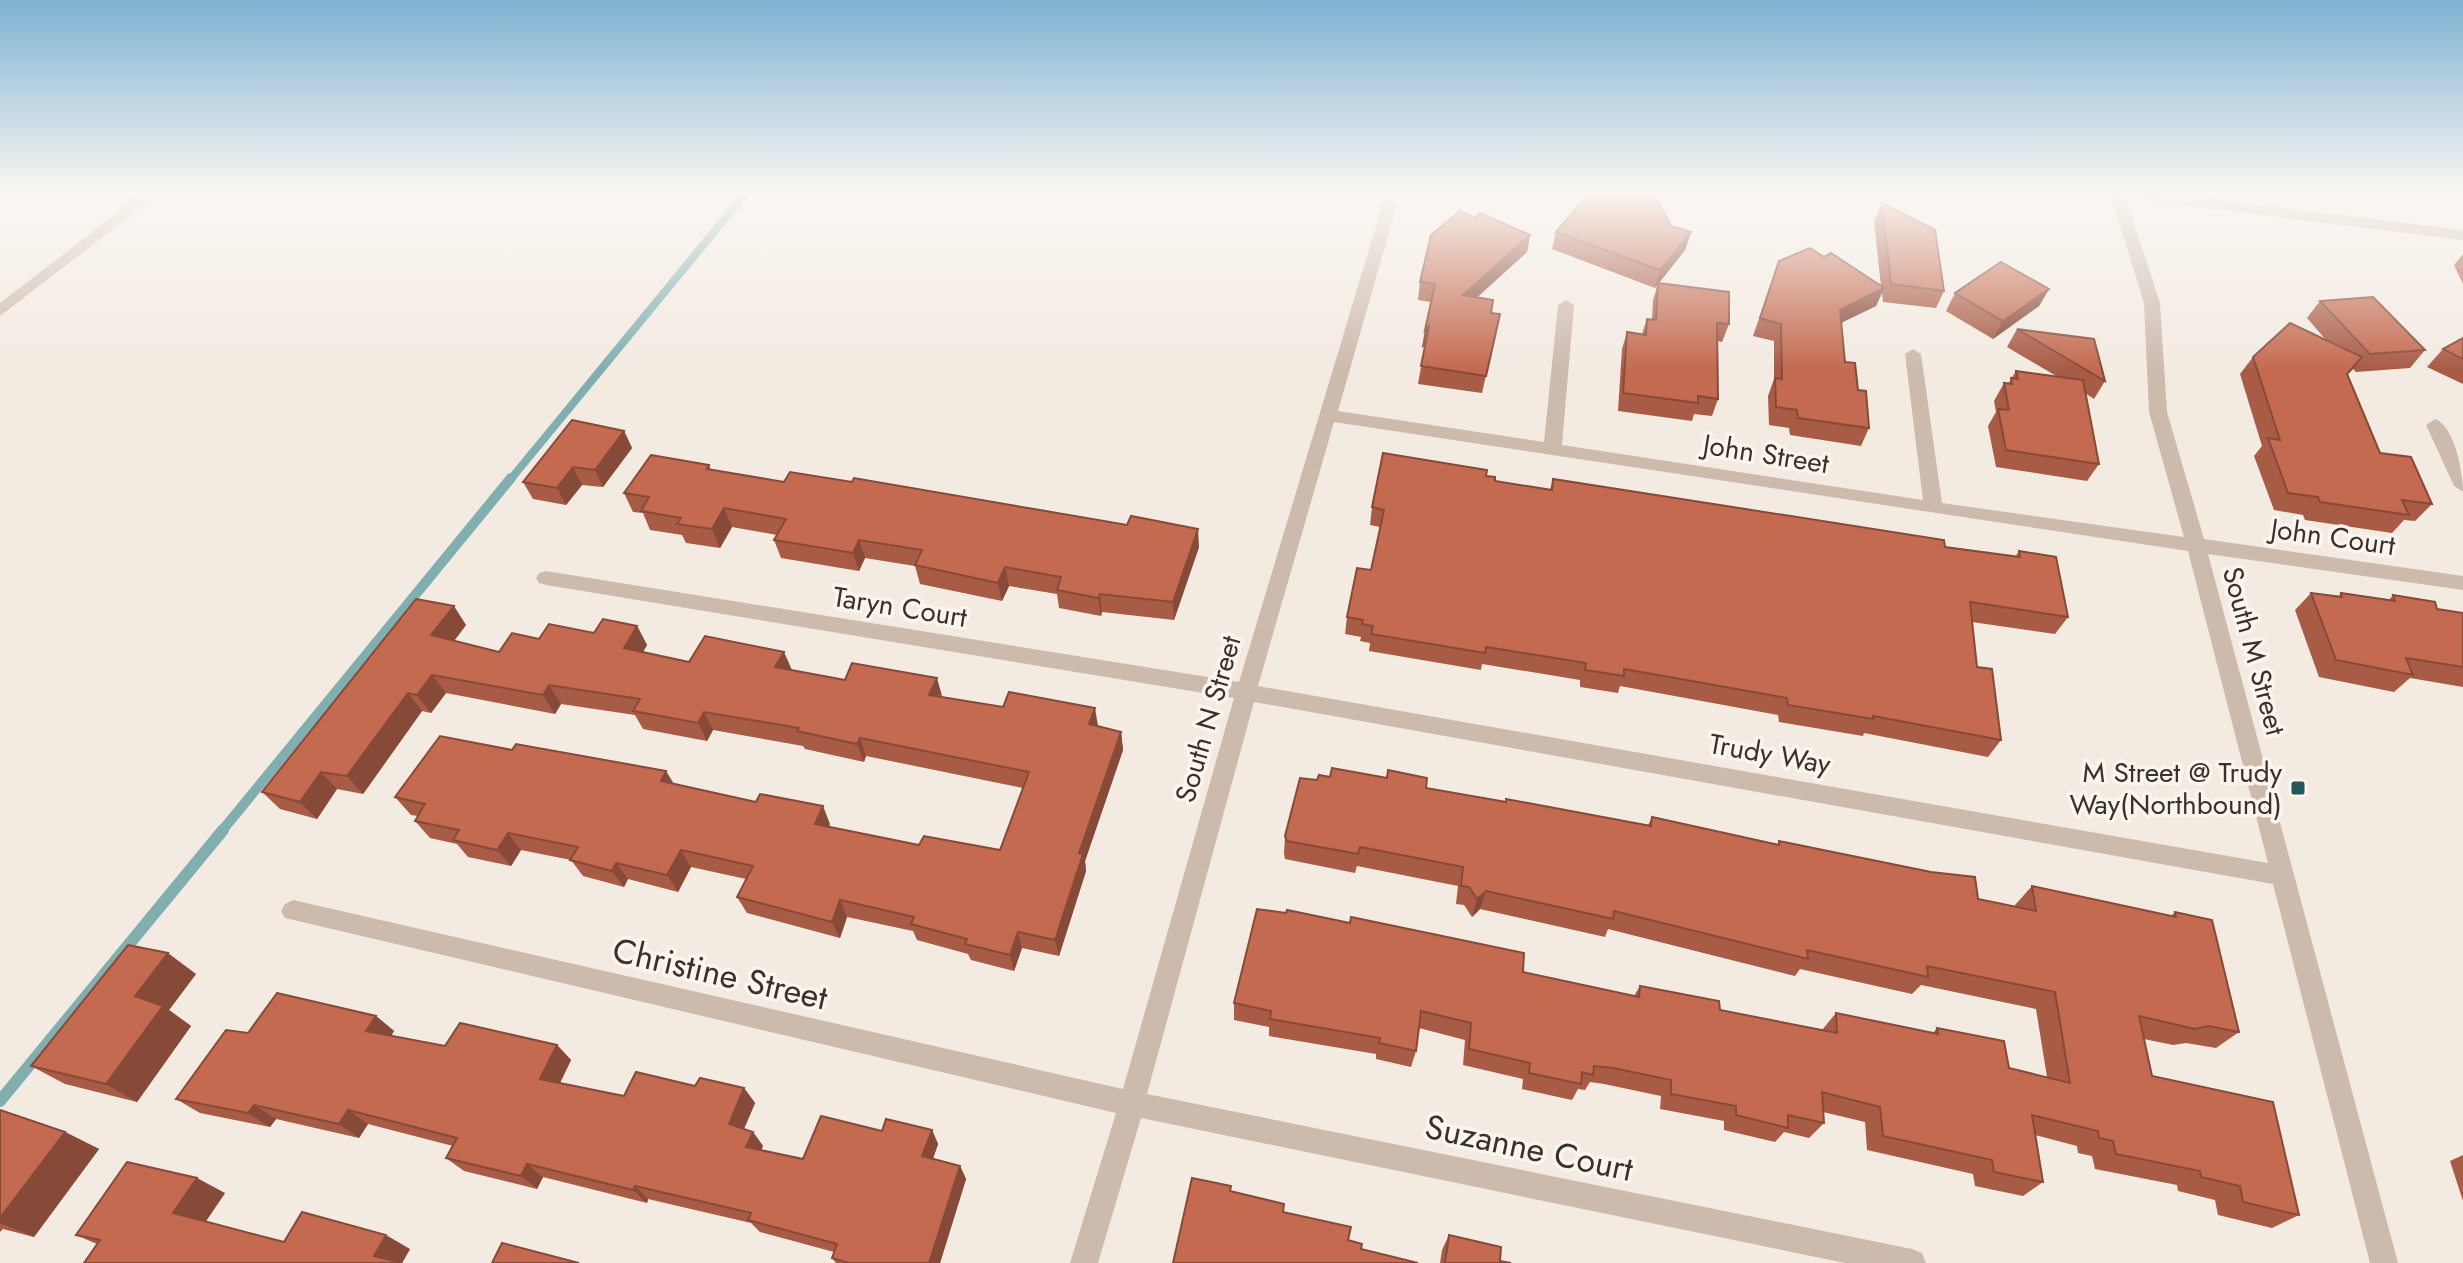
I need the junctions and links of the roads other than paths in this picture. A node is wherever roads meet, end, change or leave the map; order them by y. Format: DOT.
graph roads {
  1 [pos="77,252"];
  2 [pos="1376,252"];
  3 [pos="2136,252"];
  4 [pos="1566,305"];
  5 [pos="0,311"];
  6 [pos="1913,354"];
  7 [pos="1328,415"];
  8 [pos="2435,425"];
  9 [pos="1552,451"];
  10 [pos="2463,486"];
  11 [pos="1933,508"];
  12 [pos="2196,546"];
  13 [pos="546,578"];
  14 [pos="2463,583"];
  15 [pos="1246,692"];
  16 [pos="2283,876"];
  17 [pos="293,911"];
  18 [pos="1132,1104"];
  19 [pos="1084,1263"];
  20 [pos="1912,1263"];
  21 [pos="2384,1263"];
  1 -- 5 [label="street"];
  2 -- 7 [label="street, South N Street"];
  3 -- 12 [label="street, South M Street"];
  4 -- 9 [label="street"];
  6 -- 11 [label="street"];
  7 -- 9 [label="street, John Street"];
  7 -- 15 [label="street, South N Street"];
  8 -- 10 [label="street"];
  9 -- 11 [label="street, John Street"];
  11 -- 12 [label="street, John Street"];
  12 -- 14 [label="street, John Court"];
  12 -- 16 [label="street, South M Street"];
  13 -- 15 [label="street, Taryn Court"];
  15 -- 16 [label="street, Trudy Way"];
  15 -- 18 [label="street, South N Street"];
  16 -- 21 [label="street, South M Street"];
  17 -- 18 [label="street, Christine Street"];
  18 -- 19 [label="street, South N Street"];
  18 -- 20 [label="street, Suzanne Court"];
}
